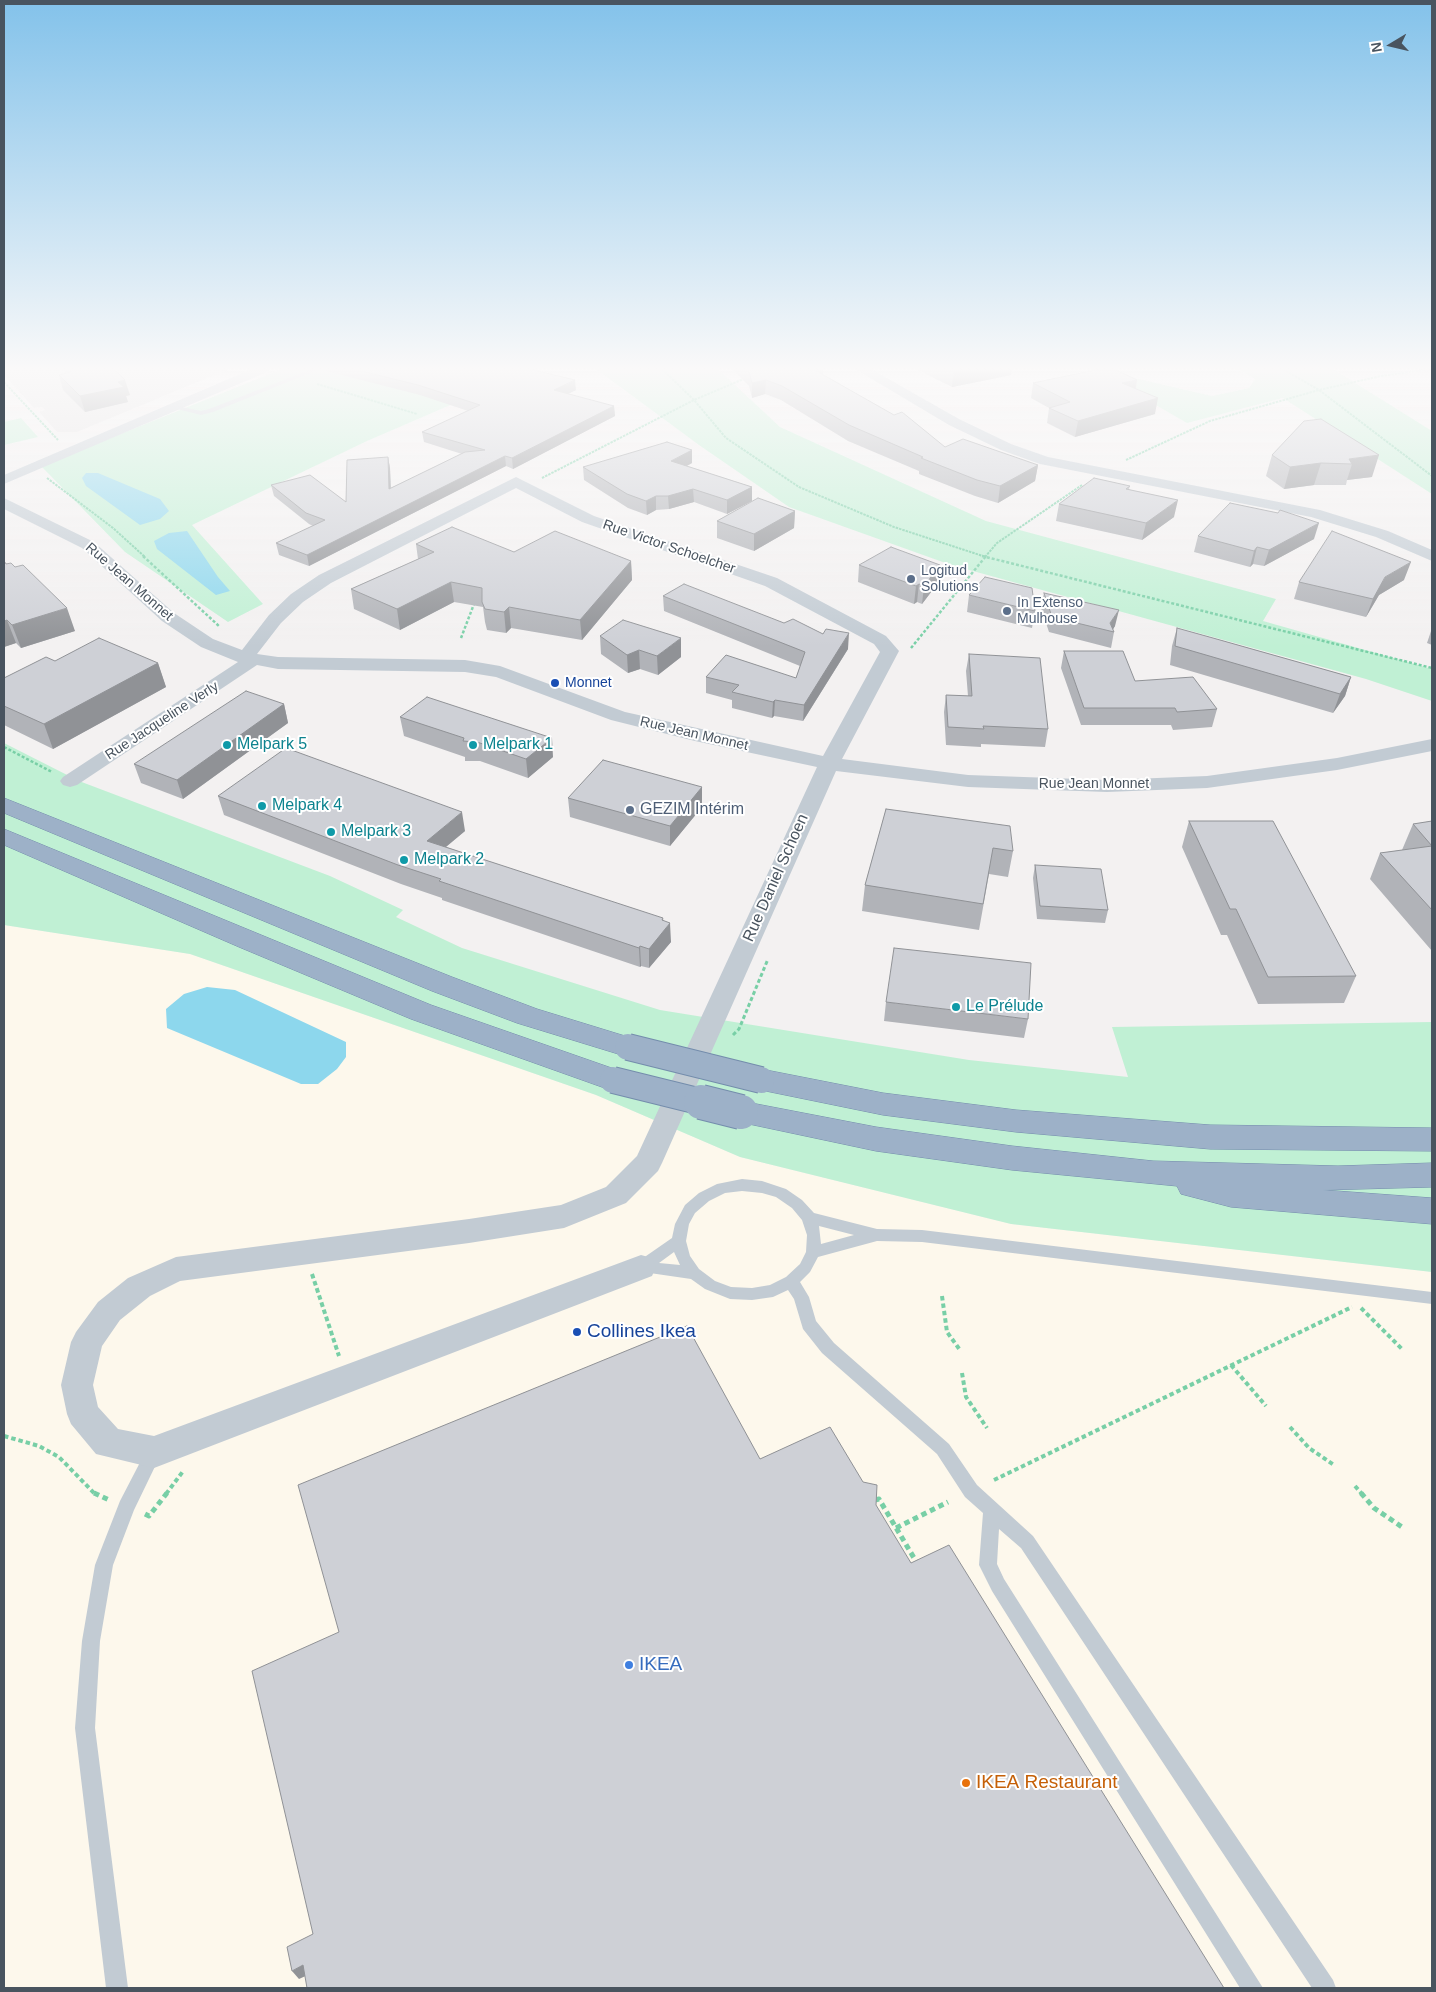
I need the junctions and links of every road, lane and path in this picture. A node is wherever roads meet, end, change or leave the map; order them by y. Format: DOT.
graph roads {
  1 [pos="53,462"];
  2 [pos="573,462"];
  3 [pos="762,462"];
  4 [pos="1050,462"];
  5 [pos="1414,462"];
  6 [pos="40,470"];
  7 [pos="4,471"];
  8 [pos="1432,476"];
  9 [pos="4,480"];
  10 [pos="548,482"];
  11 [pos="1086,482"];
  12 [pos="5,502"];
  13 [pos="1432,556"];
  14 [pos="985,557"];
  15 [pos="477,601"];
  16 [pos="461,638"];
  17 [pos="904,644"];
  18 [pos="250,655"];
  19 [pos="1432,668"];
  20 [pos="1432,745"];
  21 [pos="4,747"];
  22 [pos="829,764"];
  23 [pos="70,781"];
  24 [pos="4,805"];
  25 [pos="4,836"];
  26 [pos="1424,1139"];
  27 [pos="1152,1173"];
  28 [pos="1432,1175"];
  29 [pos="1432,1210"];
  30 [pos="809,1218"];
  31 [pos="877,1235"];
  32 [pos="679,1241"];
  33 [pos="310,1250"];
  34 [pos="813,1252"];
  35 [pos="641,1267"];
  36 [pos="694,1273"];
  37 [pos="791,1281"];
  38 [pos="942,1296"];
  39 [pos="1432,1298"];
  40 [pos="960,1350"];
  41 [pos="1403,1350"];
  42 [pos="1231,1366"];
  43 [pos="962,1373"];
  44 [pos="347,1380"];
  45 [pos="1266,1406"];
  46 [pos="1290,1427"];
  47 [pos="987,1428"];
  48 [pos="154,1452"];
  49 [pos="1334,1465"];
  50 [pos="994,1480"];
  51 [pos="1355,1486"];
  52 [pos="874,1501"];
  53 [pos="948,1502"];
  54 [pos="992,1511"];
  55 [pos="1402,1527"];
  56 [pos="896,1528"];
  57 [pos="921,1570"];
  58 [pos="117,1988"];
  59 [pos="1252,1988"];
  60 [pos="1325,1988"];
  1 -- 6 [label="street"];
  2 -- 10 [label="path"];
  3 -- 14 [label="path"];
  4 -- 13 [label="street"];
  5 -- 8 [label="path"];
  6 -- 7 [label="street"];
  6 -- 9 [label="street"];
  6 -- 18 [label="path"];
  11 -- 14 [label="path"];
  12 -- 18 [label="street, Rue Jean Monnet"];
  14 -- 17 [label="path"];
  14 -- 19 [label="path"];
  15 -- 16 [label="path"];
  18 -- 22 [label="street, Rue Jean Monnet"];
  18 -- 22 [label="street, Rue Victor Schoelcher"];
  18 -- 23 [label="street, Rue Jacqueline Verly"];
  20 -- 22 [label="street, Rue Jean Monnet"];
  21 -- 23 [label="path"];
  22 -- 33 [label="street, Rue Daniel Schoen"];
  24 -- 26 [label="highway, bridge"];
  25 -- 27 [label="highway, bridge"];
  27 -- 28 [label="highway"];
  27 -- 29 [label="highway"];
  30 -- 31 [label="lane"];
  30 -- 32 [label="lane"];
  30 -- 34 [label="lane"];
  31 -- 34 [label="lane"];
  31 -- 39 [label="lane"];
  32 -- 35 [label="lane"];
  32 -- 36 [label="lane"];
  33 -- 44 [label="path"];
  33 -- 48 [label="street, Rue Daniel Schoen"];
  34 -- 37 [label="lane"];
  35 -- 36 [label="lane"];
  35 -- 44 [label="street"];
  36 -- 37 [label="lane"];
  37 -- 54 [label="lane"];
  38 -- 40 [label="path"];
  41 -- 42 [label="path"];
  42 -- 45 [label="path"];
  42 -- 50 [label="path"];
  43 -- 47 [label="path"];
  44 -- 48 [label="street"];
  46 -- 49 [label="path"];
  48 -- 58 [label="lane"];
  51 -- 55 [label="path"];
  52 -- 56 [label="path"];
  53 -- 56 [label="path"];
  54 -- 59 [label="lane"];
  54 -- 60 [label="lane"];
  56 -- 57 [label="path"];
}
